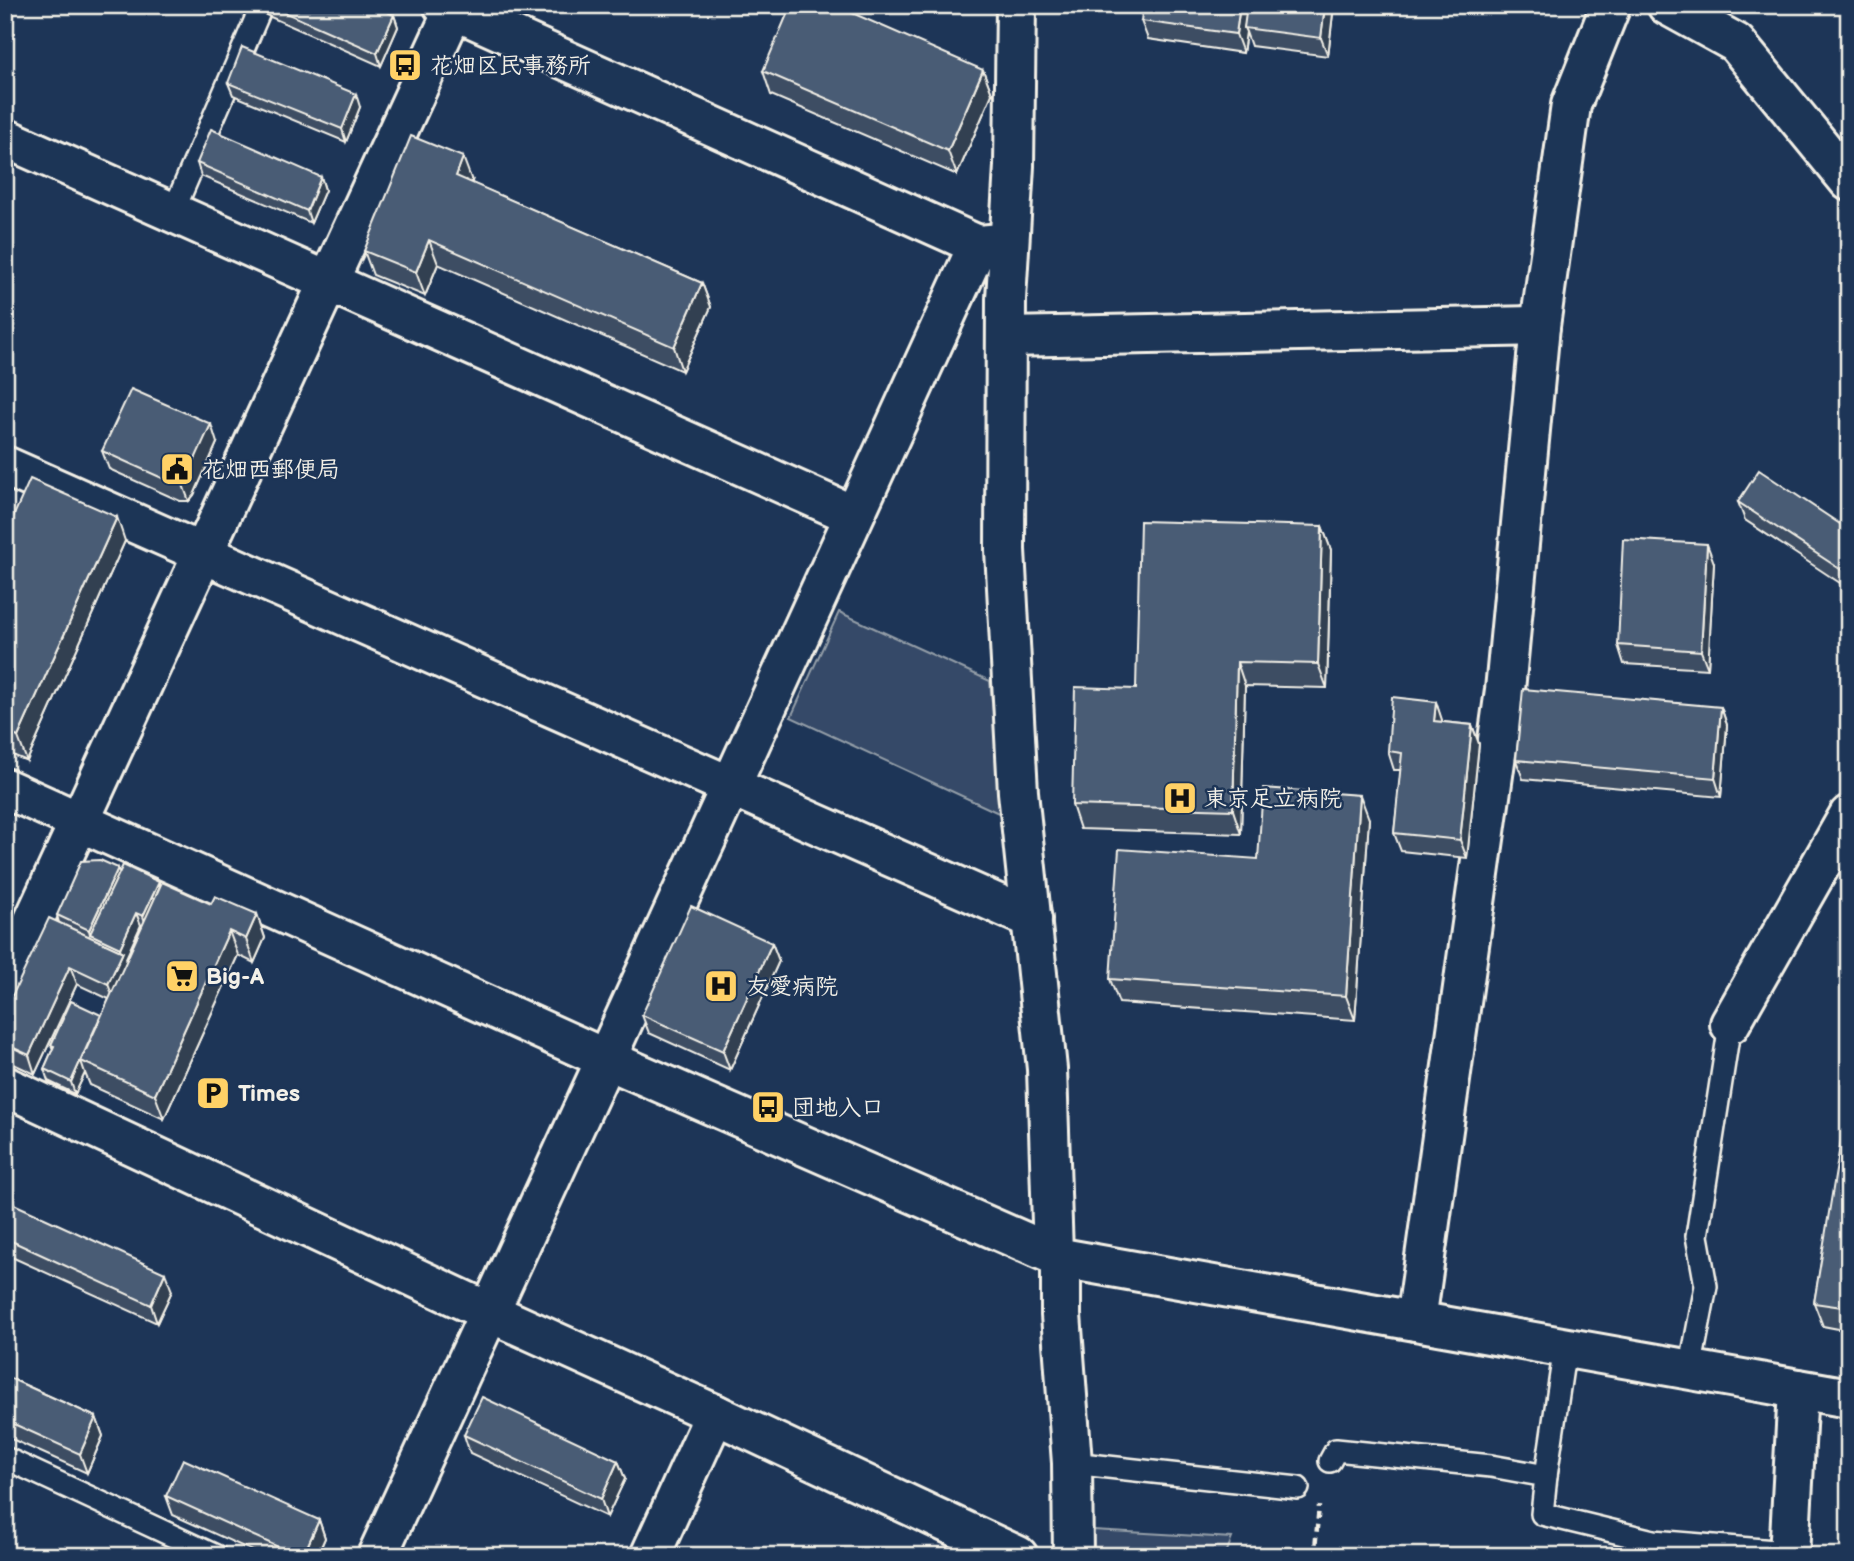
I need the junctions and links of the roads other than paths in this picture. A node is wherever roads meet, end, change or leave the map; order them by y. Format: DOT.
graph roads {
  1 [pos="262,5"];
  2 [pos="1016,5"];
  3 [pos="1611,5"];
  4 [pos="1667,5"];
  5 [pos="451,7"];
  6 [pos="5,138"];
  7 [pos="1849,181"];
  8 [pos="173,212"];
  9 [pos="993,244"];
  10 [pos="331,281"];
  11 [pos="1540,326"];
  12 [pos="1006,337"];
  13 [pos="5,466"];
  14 [pos="853,515"];
  15 [pos="204,555"];
  16 [pos="731,787"];
  17 [pos="5,788"];
  18 [pos="1849,816"];
  19 [pos="80,821"];
  20 [pos="1032,919"];
  21 [pos="5,983"];
  22 [pos="1730,1024"];
  23 [pos="606,1059"];
  24 [pos="5,1086"];
  25 [pos="1057,1256"];
  26 [pos="489,1312"];
  27 [pos="1416,1321"];
  28 [pos="1565,1347"];
  29 [pos="1690,1370"];
  30 [pos="1798,1389"];
  31 [pos="1849,1398"];
  32 [pos="715,1414"];
  33 [pos="5,1458"];
  34 [pos="1330,1461"];
  35 [pos="1072,1463"];
  36 [pos="1546,1476"];
  37 [pos="1298,1488"];
  38 [pos="1789,1554"];
  39 [pos="216,1556"];
  40 [pos="377,1556"];
  41 [pos="650,1556"];
  42 [pos="1018,1556"];
  43 [pos="1073,1556"];
  1 -- 8 [label="lane"];
  2 -- 9 [label="street"];
  3 -- 11 [label="street"];
  4 -- 7 [label="street"];
  5 -- 9 [label="street"];
  5 -- 10 [label="street"];
  6 -- 8 [label="street"];
  8 -- 10 [label="street"];
  9 -- 12 [label="street"];
  9 -- 14 [label="street"];
  10 -- 14 [label="street"];
  10 -- 15 [label="street"];
  11 -- 12 [label="street"];
  11 -- 27 [label="street"];
  12 -- 20 [label="street"];
  13 -- 15 [label="street"];
  14 -- 16 [label="street"];
  15 -- 16 [label="street"];
  15 -- 19 [label="street"];
  16 -- 20 [label="street"];
  16 -- 23 [label="street"];
  17 -- 19 [label="street"];
  18 -- 22 [label="street"];
  19 -- 21 [label="street"];
  19 -- 23 [label="street"];
  20 -- 25 [label="street"];
  22 -- 29 [label="lane"];
  23 -- 25 [label="street"];
  23 -- 26 [label="street"];
  24 -- 26 [label="street"];
  25 -- 27 [label="street"];
  25 -- 35 [label="street"];
  26 -- 32 [label="street"];
  26 -- 40 [label="street"];
  27 -- 28 [label="street"];
  28 -- 29 [label="street"];
  28 -- 36 [label="lane"];
  29 -- 30 [label="street"];
  30 -- 31 [label="street"];
  30 -- 38 [label="street"];
  32 -- 41 [label="street"];
  32 -- 42 [label="street"];
  33 -- 39 [label="lane"];
  34 -- 36 [label="lane"];
  35 -- 37 [label="lane"];
  35 -- 43 [label="street"];
  36 -- 38 [label="lane"];
}
